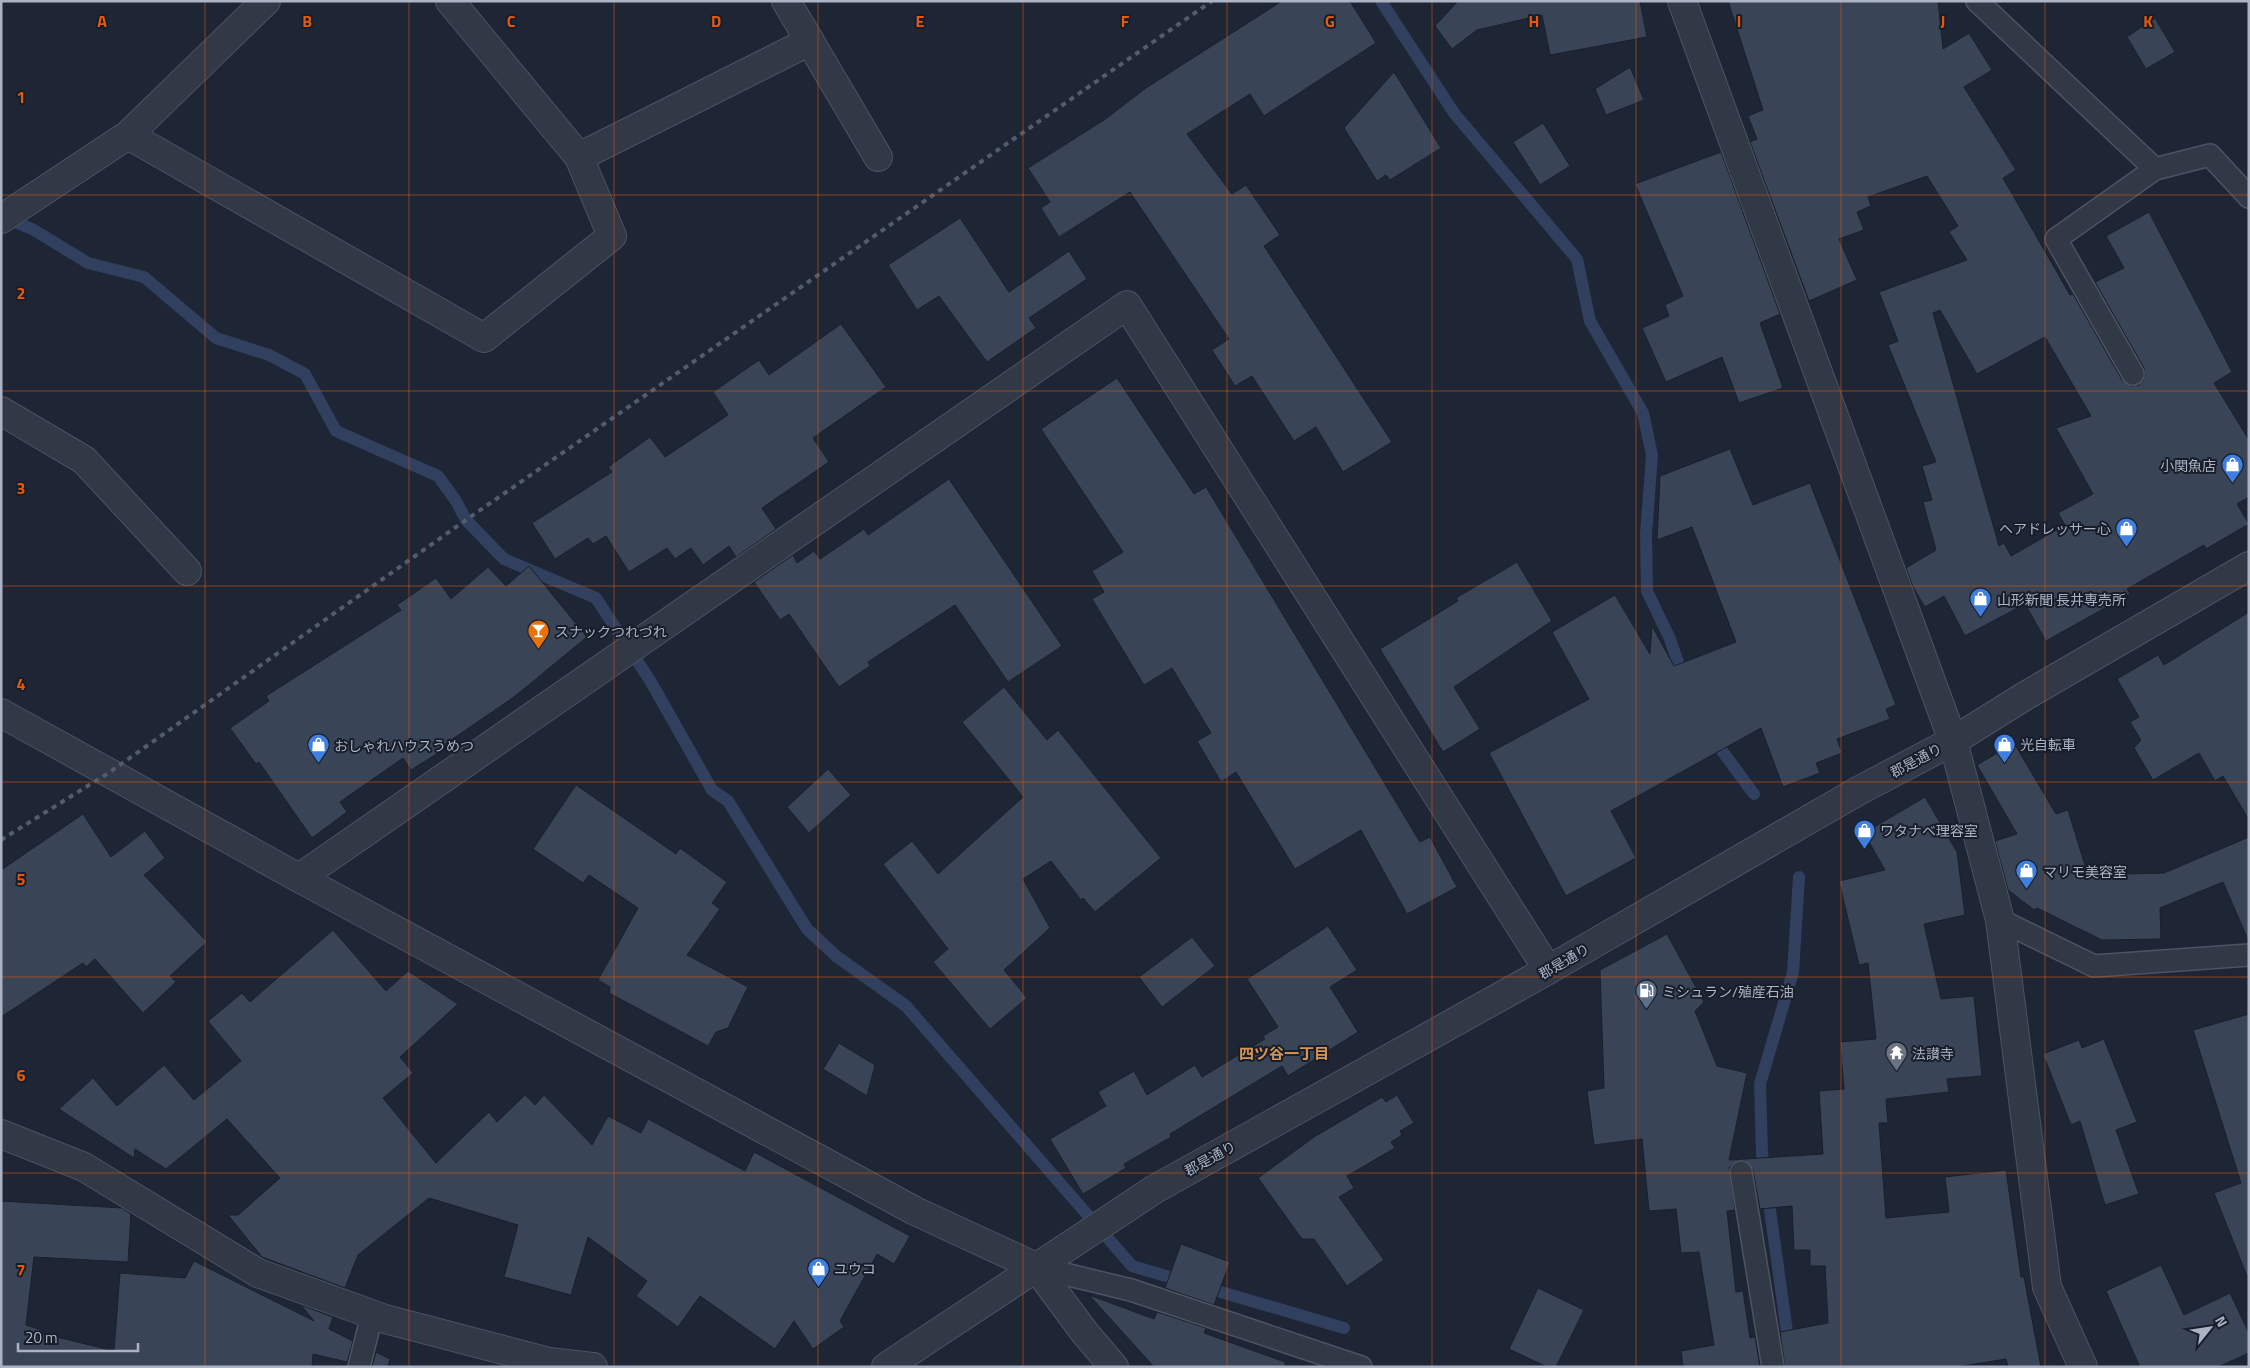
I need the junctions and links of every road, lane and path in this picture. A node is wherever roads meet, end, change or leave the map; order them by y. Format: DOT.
graph roads {
  1 [pos="266,1"];
  2 [pos="450,1"];
  3 [pos="786,1"];
  4 [pos="1682,1"];
  5 [pos="1978,1"];
  6 [pos="810,41"];
  7 [pos="128,135"];
  8 [pos="579,157"];
  9 [pos="878,157"];
  10 [pos="2155,169"];
  11 [pos="2249,197"];
  12 [pos="1,219"];
  13 [pos="2133,374"];
  14 [pos="1,411"];
  15 [pos="2249,566"];
  16 [pos="187,571"];
  17 [pos="1,713"];
  18 [pos="1953,741"];
  19 [pos="299,878"];
  20 [pos="2000,920"];
  21 [pos="2249,956"];
  22 [pos="1548,970"];
  23 [pos="1,1134"];
  24 [pos="1741,1172"];
  25 [pos="1036,1267"];
  26 [pos="372,1315"];
  27 [pos="358,1367"];
  28 [pos="593,1367"];
  29 [pos="886,1367"];
  30 [pos="1114,1367"];
  31 [pos="1361,1367"];
  32 [pos="1773,1367"];
  33 [pos="2083,1367"];
  1 -- 7 [label="street"];
  2 -- 8 [label="street"];
  3 -- 6 [label="street"];
  4 -- 18 [label="street"];
  5 -- 10 [label="lane"];
  6 -- 8 [label="street"];
  6 -- 9 [label="street"];
  7 -- 8 [label="street"];
  7 -- 12 [label="street"];
  10 -- 11 [label="lane"];
  10 -- 13 [label="lane"];
  14 -- 16 [label="street"];
  15 -- 18 [label="street, 郡是通り"];
  17 -- 19 [label="street"];
  18 -- 20 [label="street"];
  18 -- 22 [label="street, 郡是通り"];
  19 -- 22 [label="street"];
  19 -- 25 [label="street"];
  20 -- 21 [label="lane"];
  20 -- 33 [label="street"];
  22 -- 25 [label="street, 郡是通り"];
  23 -- 26 [label="street"];
  24 -- 32 [label="lane"];
  25 -- 29 [label="street, 郡是通り"];
  25 -- 30 [label="street"];
  25 -- 31 [label="lane"];
  26 -- 27 [label="lane"];
  26 -- 28 [label="street"];
}
